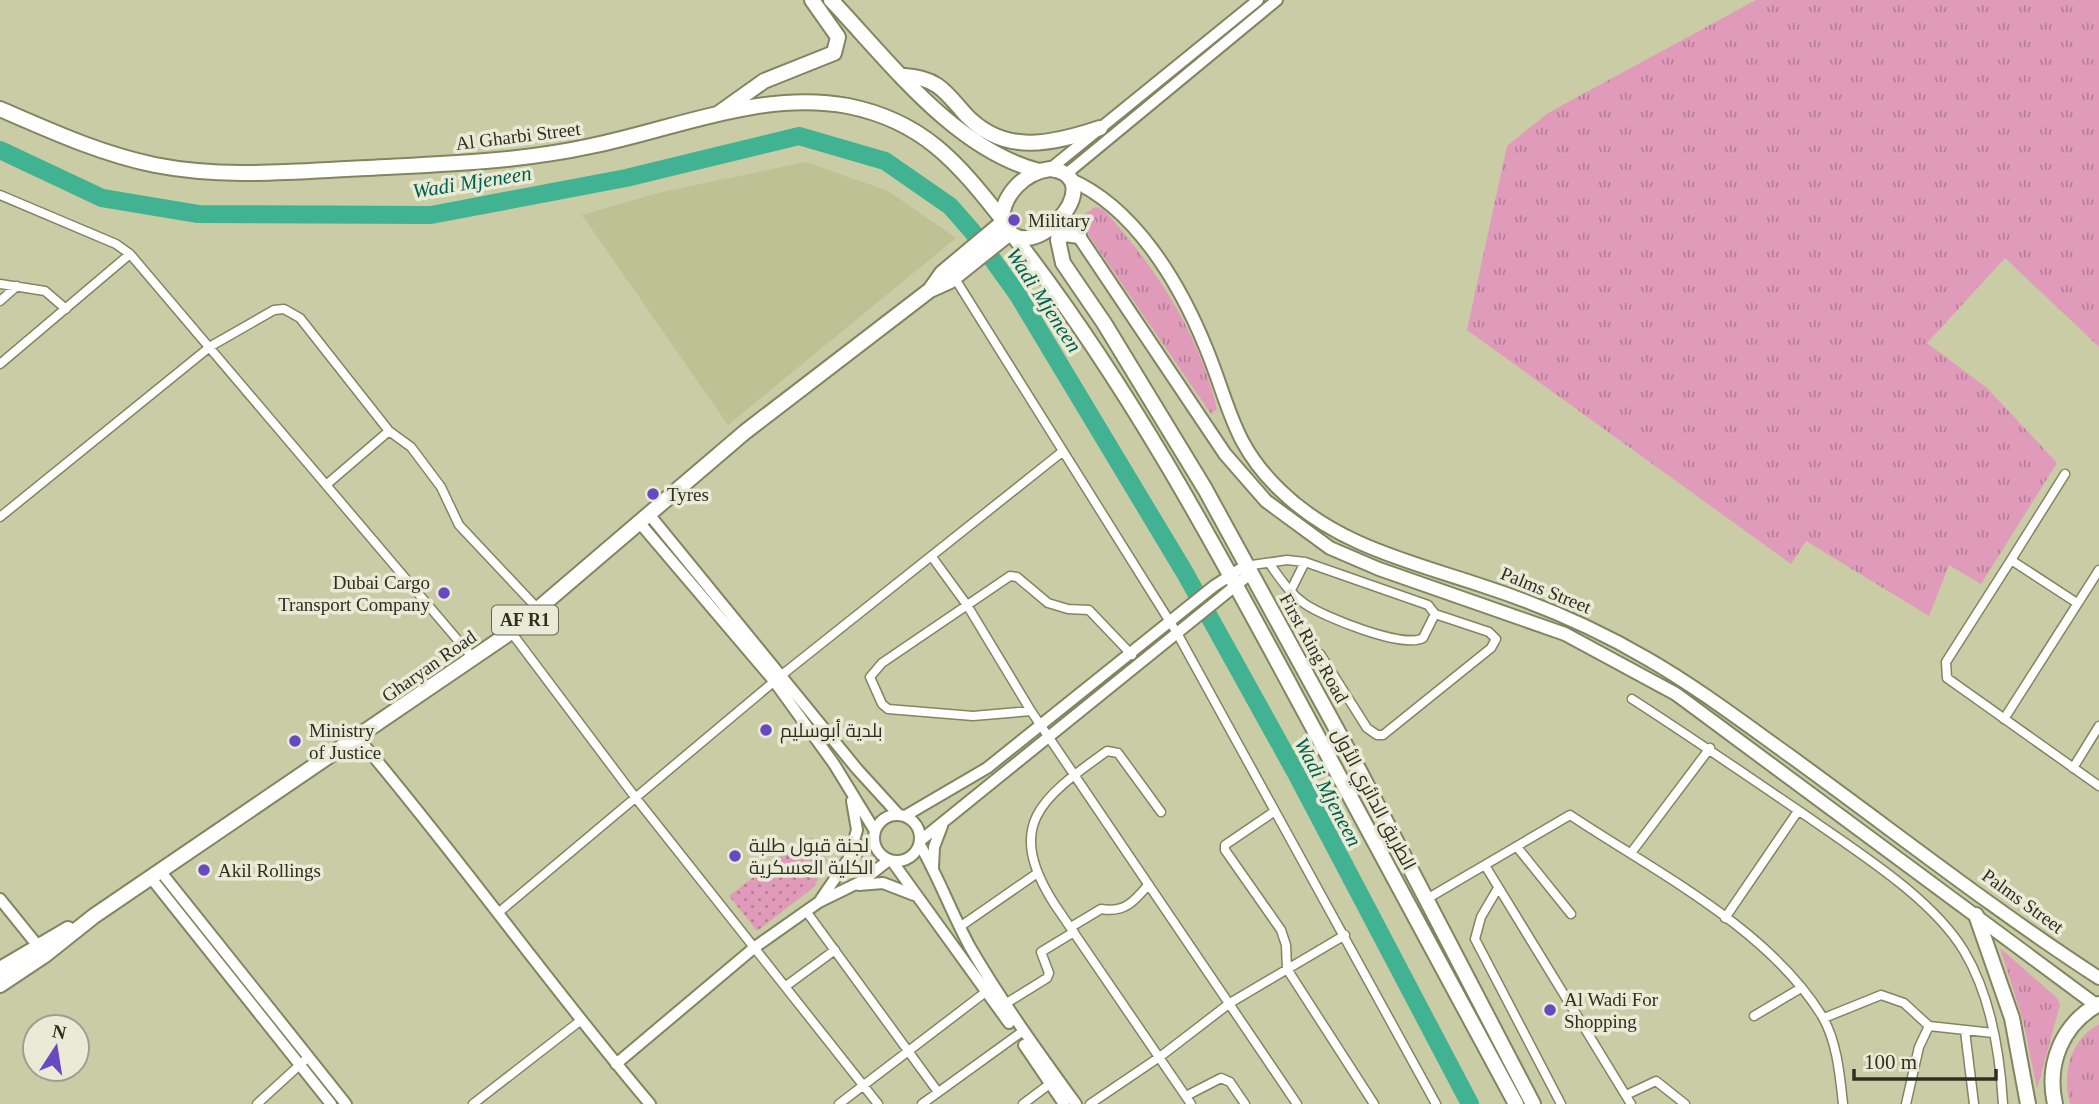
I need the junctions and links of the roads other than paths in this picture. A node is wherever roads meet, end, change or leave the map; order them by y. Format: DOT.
graph roads {
  1 [pos="812,0"];
  2 [pos="831,0"];
  3 [pos="1258,0"];
  4 [pos="1278,0"];
  5 [pos="905,76"];
  6 [pos="0,109"];
  7 [pos="716,116"];
  8 [pos="1100,128"];
  9 [pos="1045,170"];
  10 [pos="1067,177"];
  11 [pos="0,195"];
  12 [pos="1063,216"];
  13 [pos="1007,227"];
  14 [pos="1079,236"];
  15 [pos="1058,240"];
  16 [pos="130,254"];
  17 [pos="970,259"];
  18 [pos="954,277"];
  19 [pos="0,284"];
  20 [pos="17,286"];
  21 [pos="930,289"];
  22 [pos="0,301"];
  23 [pos="66,309"];
  24 [pos="211,346"];
  25 [pos="0,364"];
  26 [pos="389,431"];
  27 [pos="1062,452"];
  28 [pos="2065,474"];
  29 [pos="326,485"];
  30 [pos="0,517"];
  31 [pos="643,517"];
  32 [pos="932,557"];
  33 [pos="2011,560"];
  34 [pos="1305,562"];
  35 [pos="1256,567"];
  36 [pos="2099,570"];
  37 [pos="1233,580"];
  38 [pos="1290,592"];
  39 [pos="2077,603"];
  40 [pos="967,606"];
  41 [pos="538,609"];
  42 [pos="1435,614"];
  43 [pos="1174,620"];
  44 [pos="1181,630"];
  45 [pos="511,632"];
  46 [pos="1320,654"];
  47 [pos="1132,655"];
  48 [pos="473,658"];
  49 [pos="778,678"];
  50 [pos="1632,699"];
  51 [pos="1031,711"];
  52 [pos="2004,719"];
  53 [pos="2099,726"];
  54 [pos="1045,731"];
  55 [pos="358,738"];
  56 [pos="1710,748"];
  57 [pos="2073,768"];
  58 [pos="1074,775"];
  59 [pos="2099,786"];
  60 [pos="850,791"];
  61 [pos="635,797"];
  62 [pos="1275,811"];
  63 [pos="1798,811"];
  64 [pos="1161,812"];
  65 [pos="902,815"];
  66 [pos="945,822"];
  67 [pos="874,834"];
  68 [pos="921,843"];
  69 [pos="1517,847"];
  70 [pos="1631,853"];
  71 [pos="890,861"];
  72 [pos="847,862"];
  73 [pos="933,867"];
  74 [pos="1486,867"];
  75 [pos="1036,874"];
  76 [pos="156,875"];
  77 [pos="1148,885"];
  78 [pos="853,886"];
  79 [pos="1498,888"];
  80 [pos="917,897"];
  81 [pos="0,899"];
  82 [pos="1425,900"];
  83 [pos="819,902"];
  84 [pos="806,912"];
  85 [pos="498,914"];
  86 [pos="1571,914"];
  87 [pos="1976,915"];
  88 [pos="1725,918"];
  89 [pos="961,926"];
  90 [pos="1073,930"];
  91 [pos="1345,935"];
  92 [pos="755,947"];
  93 [pos="41,949"];
  94 [pos="835,950"];
  95 [pos="0,969"];
  96 [pos="1287,970"];
  97 [pos="2099,978"];
  98 [pos="0,985"];
  99 [pos="786,986"];
  100 [pos="1801,988"];
  101 [pos="986,991"];
  102 [pos="1230,1003"];
  103 [pos="1005,1004"];
  104 [pos="2098,1005"];
  105 [pos="1754,1016"];
  106 [pos="1824,1018"];
  107 [pos="580,1021"];
  108 [pos="1929,1026"];
  109 [pos="1965,1031"];
  110 [pos="1021,1033"];
  111 [pos="1993,1033"];
  112 [pos="908,1050"];
  113 [pos="1161,1056"];
  114 [pos="308,1057"];
  115 [pos="616,1064"];
  116 [pos="299,1066"];
  117 [pos="1051,1083"];
  118 [pos="863,1085"];
  119 [pos="938,1092"];
  120 [pos="1626,1095"];
  121 [pos="1189,1100"];
  122 [pos="2052,1100"];
  123 [pos="257,1104"];
  124 [pos="331,1104"];
  125 [pos="346,1104"];
  126 [pos="473,1104"];
  127 [pos="650,1104"];
  128 [pos="839,1104"];
  129 [pos="878,1104"];
  130 [pos="922,1104"];
  131 [pos="1023,1104"];
  132 [pos="1064,1104"];
  133 [pos="1076,1104"];
  134 [pos="1090,1104"];
  135 [pos="1245,1104"];
  136 [pos="1297,1104"];
  137 [pos="1374,1104"];
  138 [pos="1436,1104"];
  139 [pos="1516,1104"];
  140 [pos="1533,1104"];
  141 [pos="1561,1104"];
  142 [pos="1631,1104"];
  143 [pos="1685,1104"];
  144 [pos="1843,1104"];
  145 [pos="1906,1104"];
  146 [pos="1974,1104"];
  147 [pos="2003,1104"];
  148 [pos="2028,1104"];
  1 -- 7 [label="highway"];
  2 -- 5 [label="highway"];
  3 -- 8 [label="street"];
  4 -- 10 [label="street"];
  5 -- 8 [label="highway"];
  5 -- 9 [label="highway"];
  6 -- 7 [label="highway, Al Gharbi Street"];
  7 -- 13 [label="highway, Al Gharbi Street"];
  8 -- 9 [label="street"];
  9 -- 10 [label="highway"];
  9 -- 13 [label="highway"];
  10 -- 12 [label="highway"];
  10 -- 97 [label="main road, Palms Street"];
  11 -- 16 [label="street"];
  12 -- 13 [label="highway"];
  12 -- 14 [label="main road"];
  12 -- 15 [label="highway, First Ring Road"];
  13 -- 17 [label="highway, Gharyan Road"];
  13 -- 37 [label="highway, الطريق الدائري الأول"];
  14 -- 15 [label="highway"];
  14 -- 87 [label="main road"];
  15 -- 35 [label="highway, First Ring Road"];
  16 -- 23 [label="street"];
  16 -- 24 [label="street"];
  17 -- 18 [label="highway, Gharyan Road"];
  17 -- 21 [label="highway, Gharyan Road"];
  18 -- 21 [label="highway, Gharyan Road"];
  18 -- 27 [label="street"];
  19 -- 20 [label="street"];
  20 -- 22 [label="street"];
  20 -- 23 [label="street"];
  21 -- 31 [label="highway, Gharyan Road / AF R1"];
  23 -- 25 [label="street"];
  24 -- 26 [label="street"];
  24 -- 29 [label="street"];
  24 -- 30 [label="street"];
  26 -- 29 [label="street"];
  26 -- 41 [label="street"];
  27 -- 32 [label="street"];
  27 -- 43 [label="street"];
  28 -- 33 [label="street"];
  29 -- 48 [label="street"];
  31 -- 41 [label="highway, Gharyan Road / AF R1"];
  31 -- 49 [label="street"];
  32 -- 40 [label="street"];
  32 -- 49 [label="street"];
  33 -- 39 [label="street"];
  33 -- 52 [label="street"];
  34 -- 35 [label="street"];
  34 -- 38 [label="street"];
  34 -- 42 [label="street"];
  35 -- 37 [label="street"];
  35 -- 38 [label="street"];
  35 -- 82 [label="highway, First Ring Road"];
  36 -- 39 [label="street"];
  37 -- 43 [label="street"];
  37 -- 44 [label="street"];
  37 -- 139 [label="highway, الطريق الدائري الأول"];
  38 -- 42 [label="street"];
  39 -- 52 [label="street"];
  40 -- 47 [label="street"];
  40 -- 51 [label="street"];
  40 -- 51 [label="street"];
  41 -- 45 [label="highway, Gharyan Road / AF R1"];
  42 -- 46 [label="street"];
  43 -- 44 [label="street"];
  43 -- 47 [label="street"];
  44 -- 54 [label="street"];
  44 -- 62 [label="street"];
  45 -- 48 [label="highway, Gharyan Road / AF R1"];
  45 -- 61 [label="street"];
  47 -- 54 [label="street"];
  48 -- 55 [label="highway, Gharyan Road / AF R1"];
  49 -- 60 [label="street"];
  49 -- 61 [label="street"];
  49 -- 65 [label="street"];
  50 -- 56 [label="street"];
  51 -- 54 [label="street"];
  52 -- 57 [label="street"];
  53 -- 57 [label="street"];
  54 -- 58 [label="street"];
  54 -- 65 [label="street"];
  54 -- 66 [label="street"];
  55 -- 76 [label="highway, Gharyan Road / AF R1"];
  55 -- 85 [label="street"];
  56 -- 63 [label="street"];
  56 -- 70 [label="street"];
  57 -- 59 [label="street"];
  58 -- 64 [label="street"];
  58 -- 75 [label="street"];
  58 -- 77 [label="street"];
  60 -- 67 [label="street"];
  60 -- 72 [label="street"];
  61 -- 85 [label="street"];
  61 -- 92 [label="street"];
  62 -- 91 [label="street"];
  62 -- 96 [label="street"];
  63 -- 88 [label="street"];
  63 -- 111 [label="street"];
  65 -- 67 [label="street"];
  65 -- 68 [label="street"];
  66 -- 68 [label="street"];
  66 -- 73 [label="street"];
  67 -- 71 [label="street"];
  67 -- 72 [label="street"];
  68 -- 71 [label="street"];
  68 -- 73 [label="street"];
  69 -- 70 [label="street"];
  69 -- 74 [label="street"];
  69 -- 86 [label="street"];
  70 -- 88 [label="street"];
  71 -- 78 [label="street"];
  71 -- 80 [label="street"];
  72 -- 83 [label="street"];
  73 -- 89 [label="street"];
  74 -- 79 [label="street"];
  74 -- 82 [label="street"];
  75 -- 89 [label="street"];
  75 -- 90 [label="street"];
  76 -- 93 [label="highway, Gharyan Road / AF R1"];
  76 -- 114 [label="street"];
  76 -- 116 [label="street"];
  77 -- 90 [label="street"];
  77 -- 102 [label="street"];
  78 -- 80 [label="street"];
  78 -- 83 [label="street"];
  79 -- 120 [label="street"];
  79 -- 141 [label="street"];
  80 -- 101 [label="street"];
  81 -- 93 [label="street"];
  82 -- 140 [label="highway, First Ring Road"];
  83 -- 84 [label="street"];
  84 -- 92 [label="street"];
  84 -- 94 [label="street"];
  85 -- 107 [label="street"];
  87 -- 104 [label="main road"];
  87 -- 148 [label="highway"];
  88 -- 100 [label="street"];
  89 -- 103 [label="street"];
  90 -- 103 [label="street"];
  90 -- 113 [label="street"];
  91 -- 96 [label="street"];
  91 -- 138 [label="street"];
  92 -- 99 [label="street"];
  92 -- 115 [label="street"];
  93 -- 95 [label="highway, Gharyan Road"];
  93 -- 98 [label="highway, Gharyan Road"];
  94 -- 99 [label="street"];
  94 -- 112 [label="street"];
  96 -- 102 [label="street"];
  96 -- 137 [label="street"];
  99 -- 118 [label="street"];
  100 -- 105 [label="street"];
  100 -- 106 [label="street"];
  101 -- 110 [label="street"];
  101 -- 112 [label="street"];
  102 -- 113 [label="street"];
  102 -- 136 [label="street"];
  103 -- 110 [label="street"];
  104 -- 122 [label="highway"];
  106 -- 108 [label="street"];
  106 -- 144 [label="street"];
  107 -- 115 [label="street"];
  107 -- 126 [label="street"];
  108 -- 109 [label="street"];
  108 -- 145 [label="street"];
  109 -- 111 [label="street"];
  109 -- 146 [label="street"];
  110 -- 117 [label="street"];
  110 -- 119 [label="street"];
  110 -- 133 [label="street"];
  111 -- 147 [label="street"];
  112 -- 118 [label="street"];
  112 -- 119 [label="street"];
  113 -- 121 [label="street"];
  113 -- 134 [label="street"];
  114 -- 116 [label="street"];
  114 -- 125 [label="street"];
  115 -- 127 [label="street"];
  116 -- 123 [label="street"];
  116 -- 124 [label="street"];
  117 -- 131 [label="street"];
  117 -- 132 [label="street"];
  118 -- 128 [label="street"];
  118 -- 129 [label="street"];
  119 -- 130 [label="street"];
  120 -- 142 [label="street"];
  120 -- 143 [label="street"];
  121 -- 135 [label="street"];
}
